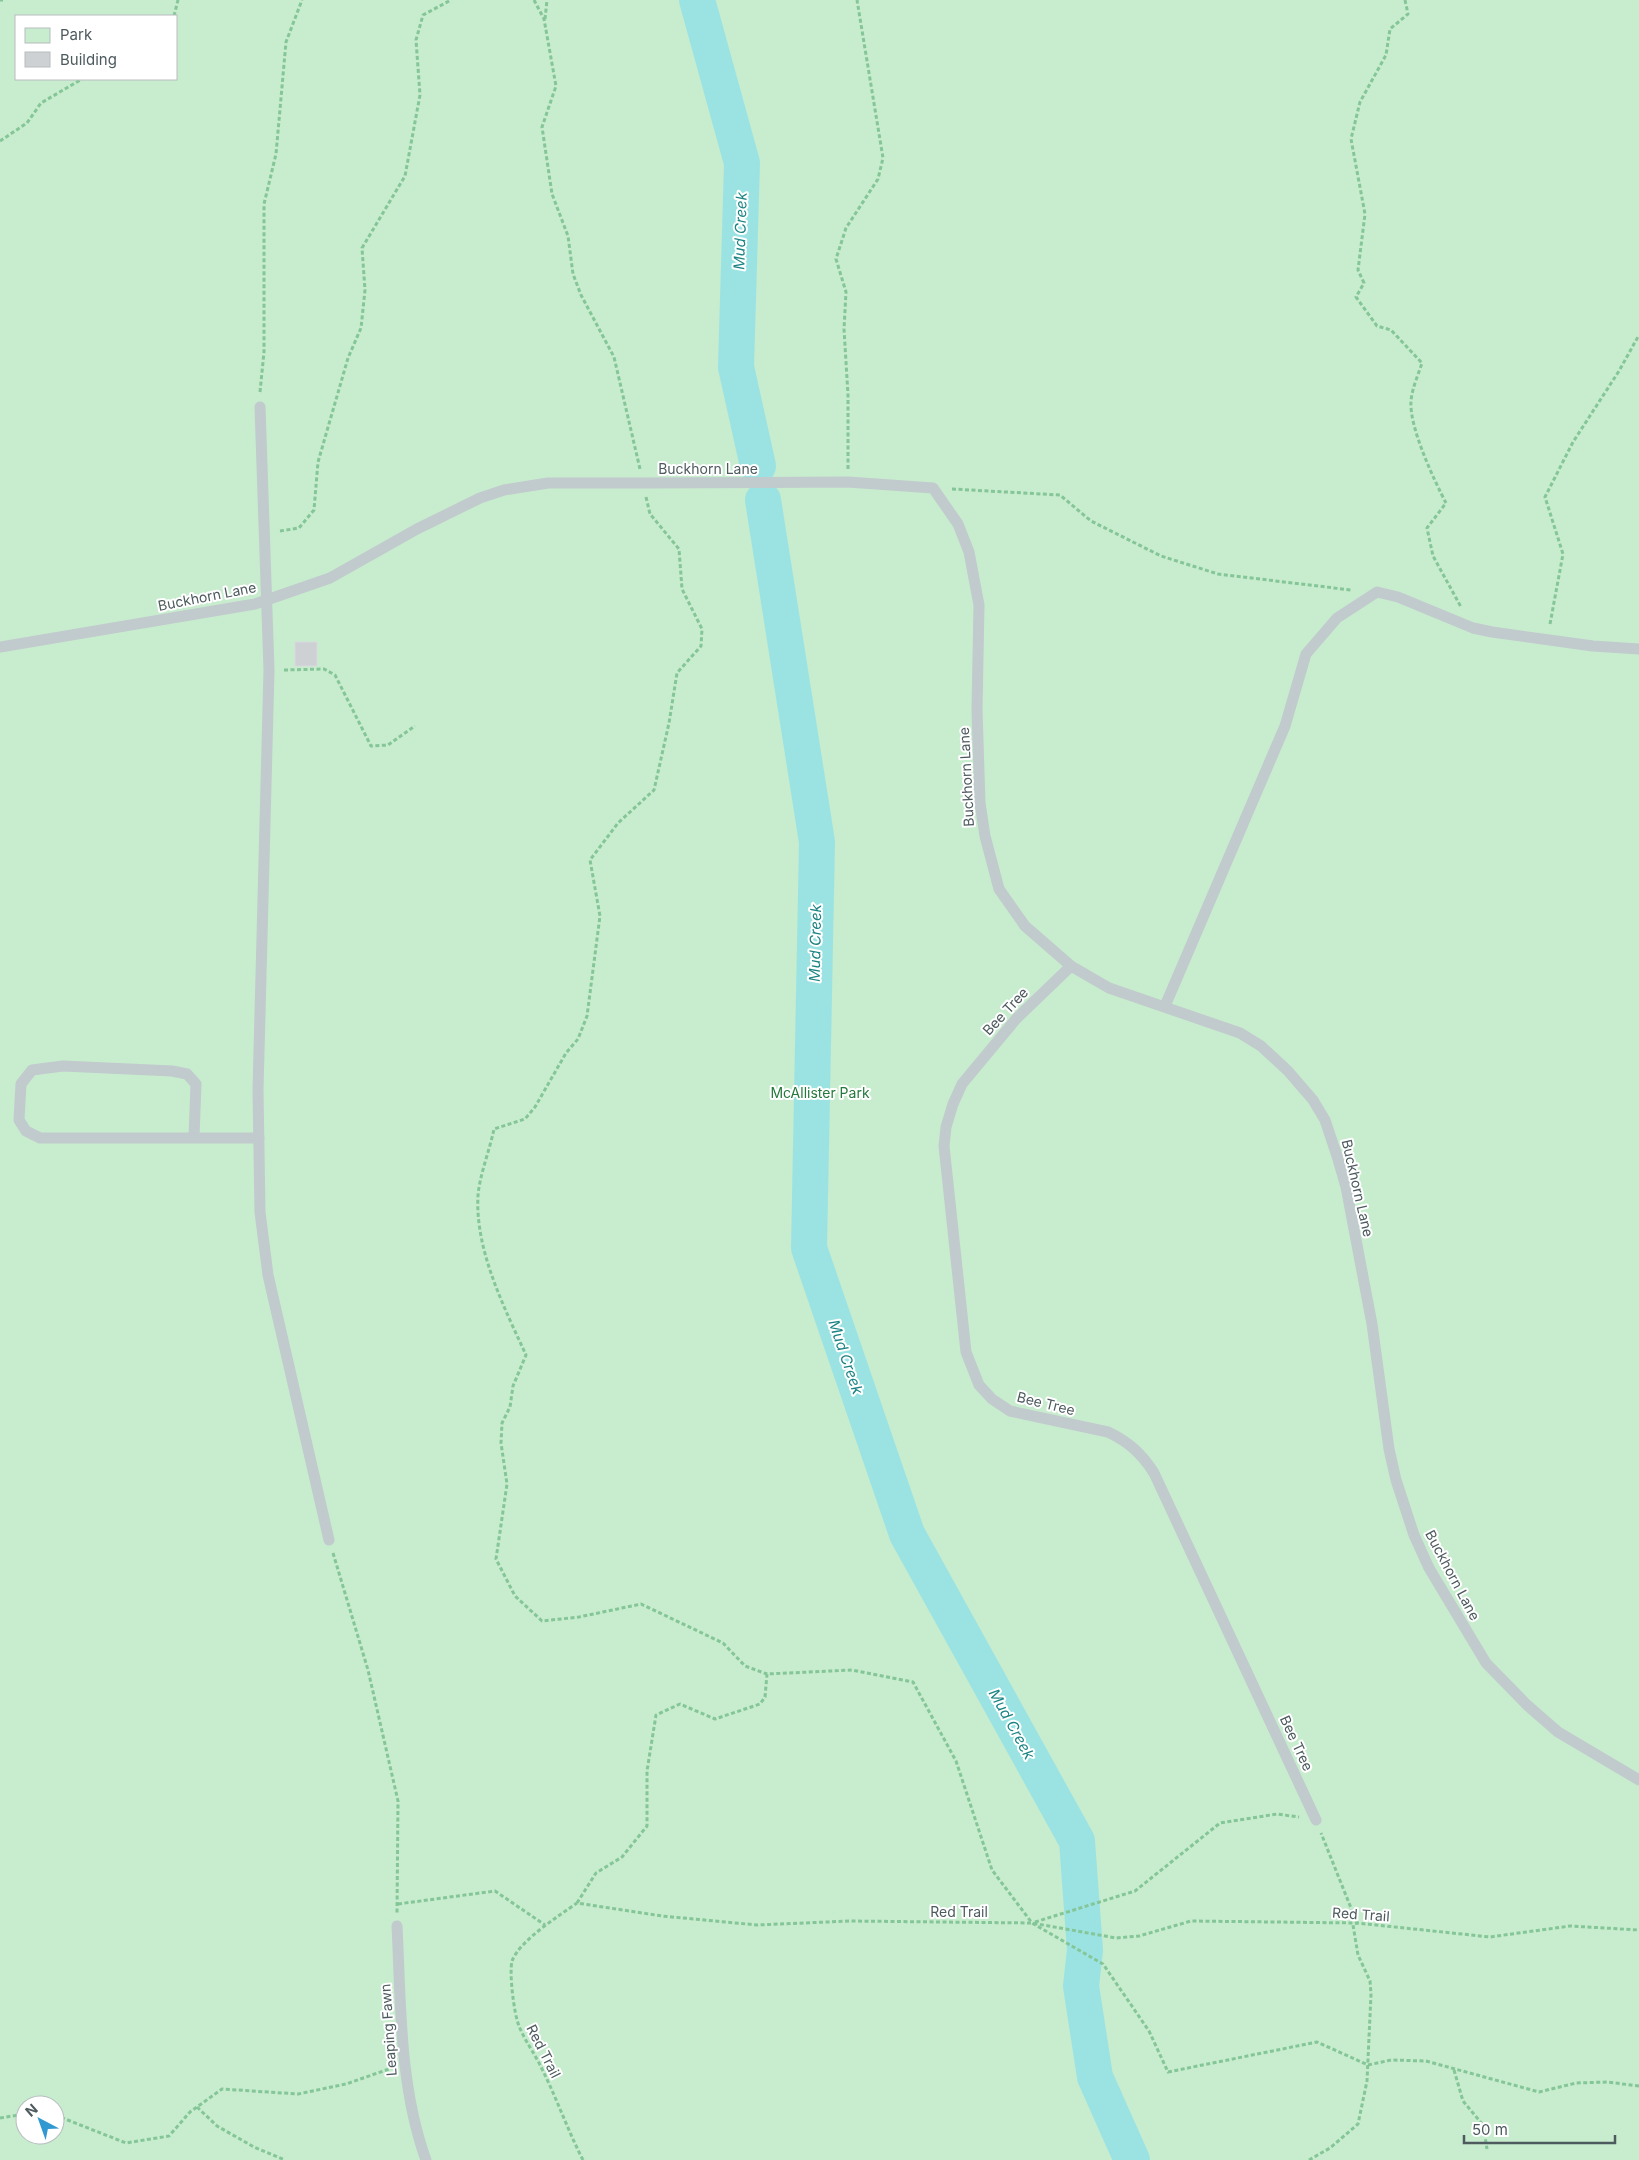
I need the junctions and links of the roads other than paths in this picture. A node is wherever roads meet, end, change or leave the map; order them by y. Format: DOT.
graph roads {
  1 [pos="260,407"];
  2 [pos="266,600"];
  3 [pos="0,647"];
  4 [pos="1639,648"];
  5 [pos="1071,966"];
  6 [pos="1166,1006"];
  7 [pos="194,1137"];
  8 [pos="258,1138"];
  9 [pos="329,1540"];
  10 [pos="1639,1780"];
  11 [pos="1316,1820"];
  12 [pos="397,1926"];
  13 [pos="426,2160"];
  1 -- 2 [label="lane"];
  2 -- 3 [label="lane, Buckhorn Lane"];
  2 -- 5 [label="lane, Buckhorn Lane"];
  2 -- 8 [label="lane"];
  4 -- 6 [label="lane"];
  5 -- 6 [label="lane, Buckhorn Lane"];
  5 -- 11 [label="lane, Bee Tree"];
  6 -- 10 [label="lane, Buckhorn Lane"];
  7 -- 7 [label="lane"];
  7 -- 8 [label="lane"];
  8 -- 9 [label="lane"];
  12 -- 13 [label="lane, Leaping Fawn"];
}
